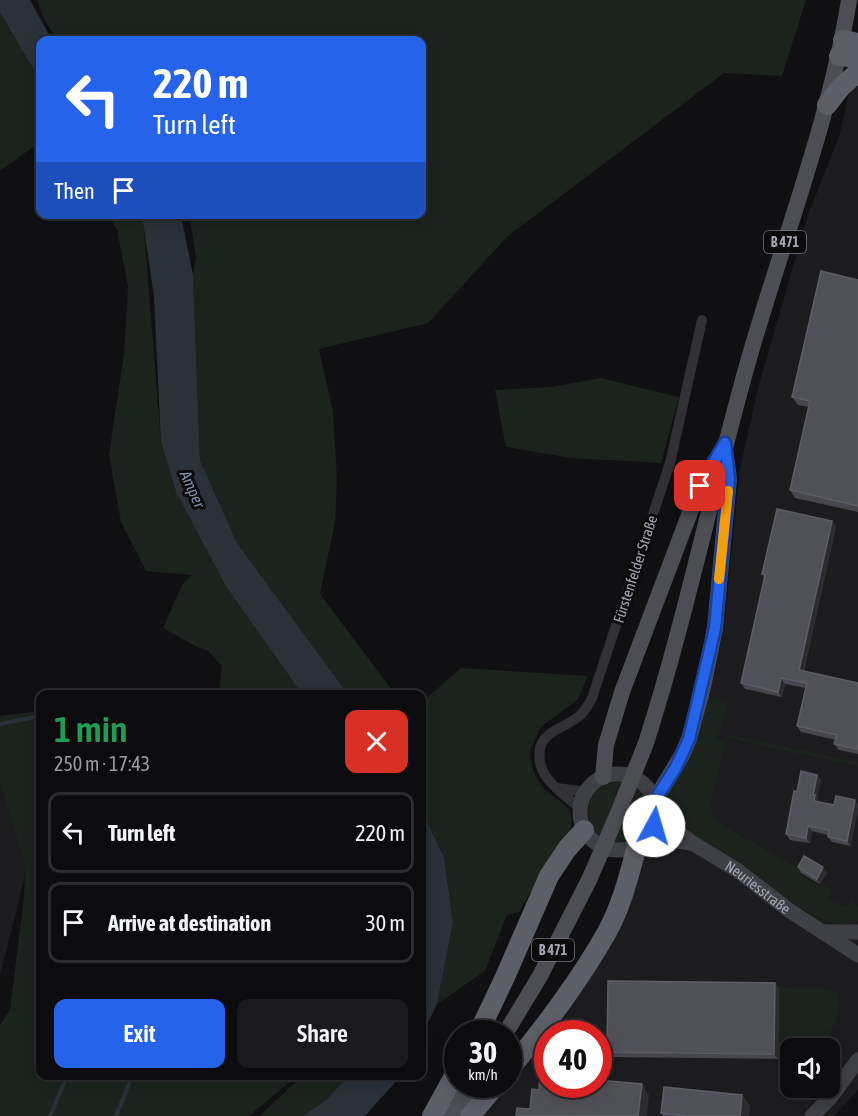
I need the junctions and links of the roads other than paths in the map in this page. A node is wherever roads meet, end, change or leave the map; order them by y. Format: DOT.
graph roads {
  1 [pos="849,0"];
  2 [pos="850,49"];
  3 [pos="858,72"];
  4 [pos="826,105"];
  5 [pos="702,320"];
  6 [pos="725,443"];
  7 [pos="603,777"];
  8 [pos="557,788"];
  9 [pos="586,792"];
  10 [pos="580,808"];
  11 [pos="656,808"];
  12 [pos="584,830"];
  13 [pos="643,841"];
  14 [pos="694,844"];
  15 [pos="821,932"];
  16 [pos="858,932"];
  17 [pos="858,955"];
  18 [pos="484,1020"];
  19 [pos="513,1020"];
  20 [pos="522,1053"];
  21 [pos="858,1060"];
  22 [pos="444,1094"];
  23 [pos="462,1098"];
  24 [pos="485,1098"];
  25 [pos="432,1116"];
  26 [pos="450,1116"];
  27 [pos="470,1116"];
  28 [pos="812,1116"];
  1 -- 2 [label="main road, B 471"];
  2 -- 4 [label="main road, B 471"];
  3 -- 4 [label="highway"];
  4 -- 6 [label="main road, B 471"];
  5 -- 8 [label="street, Fürstenfelder Straße"];
  6 -- 7 [label="main road"];
  6 -- 11 [label="main road"];
  6 -- 19 [label="main road, B 471, bridge"];
  7 -- 9 [label="street"];
  7 -- 11 [label="street"];
  8 -- 9 [label="street"];
  8 -- 10 [label="street, Fürstenfelder Straße"];
  9 -- 10 [label="street"];
  10 -- 12 [label="street"];
  11 -- 13 [label="street"];
  11 -- 14 [label="street, Neuriesstraße"];
  12 -- 13 [label="street"];
  12 -- 18 [label="highway"];
  13 -- 14 [label="street, Neuriesstraße"];
  13 -- 20 [label="highway"];
  14 -- 15 [label="street, Neuriesstraße"];
  15 -- 16 [label="street"];
  15 -- 17 [label="street, Neuriesstraße"];
  21 -- 28 [label="street"];
  22 -- 25 [label="highway"];
  23 -- 26 [label="main road"];
  24 -- 27 [label="highway"];
}
